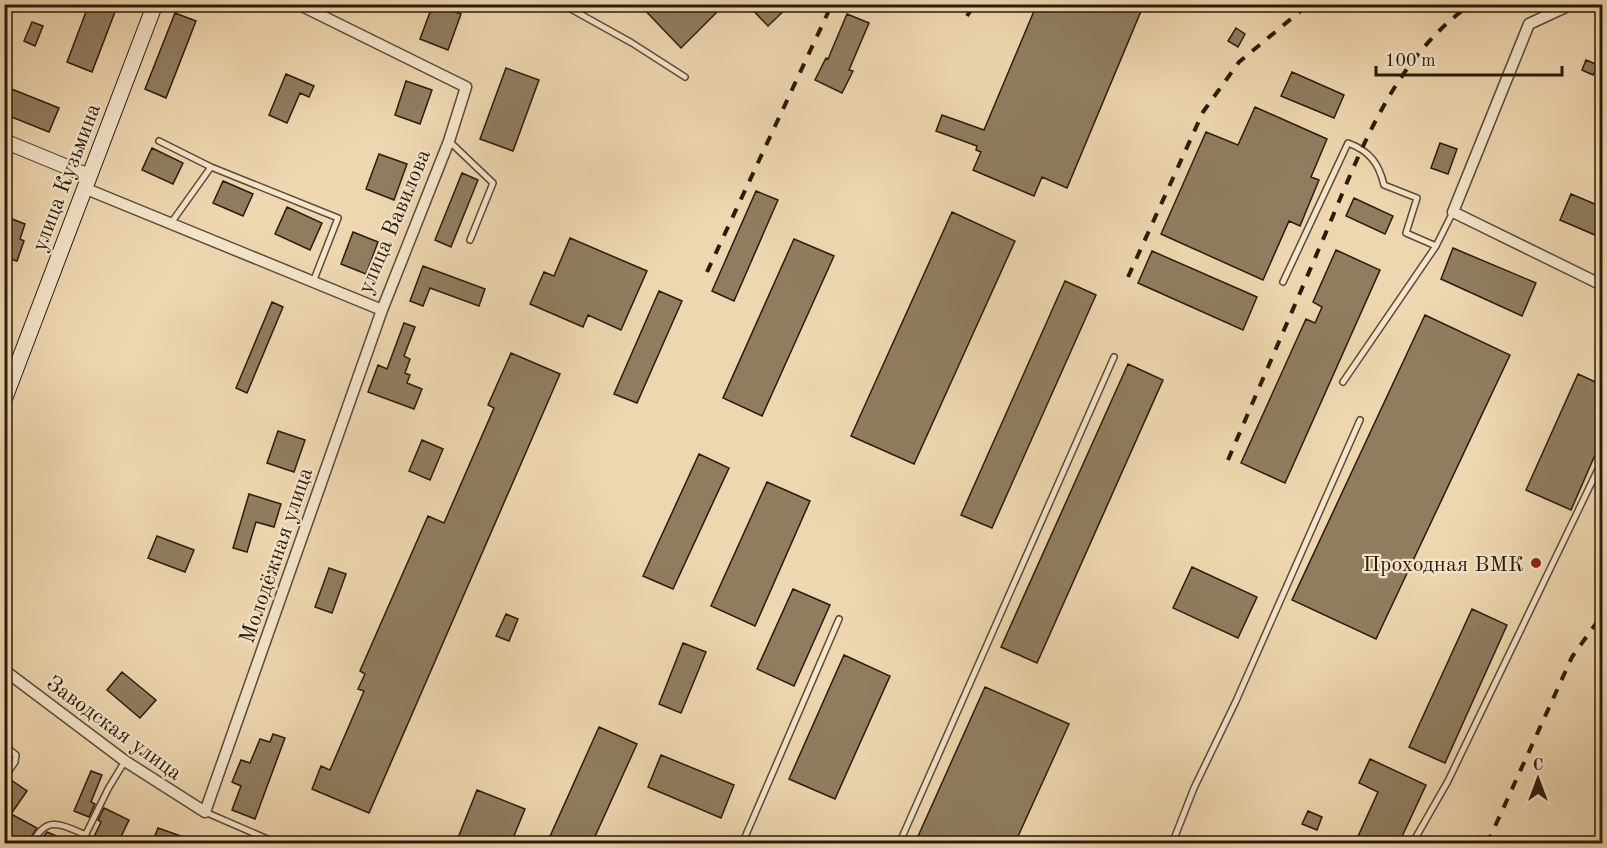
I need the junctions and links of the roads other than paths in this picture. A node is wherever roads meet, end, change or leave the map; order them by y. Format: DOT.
graph roads {
  1 [pos="17,4"];
  2 [pos="155,4"];
  3 [pos="562,4"];
  4 [pos="1572,4"];
  5 [pos="304,7"];
  6 [pos="4,14"];
  7 [pos="685,78"];
  8 [pos="4,141"];
  9 [pos="159,141"];
  10 [pos="449,141"];
  11 [pos="211,168"];
  12 [pos="87,182"];
  13 [pos="1453,212"];
  14 [pos="171,224"];
  15 [pos="470,240"];
  16 [pos="1436,246"];
  17 [pos="313,282"];
  18 [pos="1283,282"];
  19 [pos="1602,285"];
  20 [pos="382,310"];
  21 [pos="1114,357"];
  22 [pos="1343,382"];
  23 [pos="4,400"];
  24 [pos="1360,420"];
  25 [pos="1602,460"];
  26 [pos="839,619"];
  27 [pos="4,670"];
  28 [pos="4,745"];
  29 [pos="125,760"];
  30 [pos="4,778"];
  31 [pos="205,812"];
  32 [pos="86,835"];
  33 [pos="32,843"];
  34 [pos="81,843"];
  35 [pos="279,843"];
  36 [pos="742,843"];
  37 [pos="899,843"];
  38 [pos="1172,843"];
  39 [pos="1412,843"];
  1 -- 6 [label="lane"];
  2 -- 12 [label="main road, улица Кузьмина"];
  3 -- 7 [label="lane"];
  4 -- 13 [label="street"];
  5 -- 10 [label="street, улица Вавилова"];
  8 -- 12 [label="street, улица Вавилова"];
  9 -- 11 [label="lane"];
  10 -- 15 [label="lane"];
  10 -- 20 [label="street, улица Вавилова"];
  11 -- 14 [label="lane"];
  11 -- 17 [label="lane"];
  12 -- 14 [label="street, улица Вавилова"];
  12 -- 23 [label="main road, улица Кузьмина"];
  13 -- 16 [label="lane"];
  13 -- 19 [label="street"];
  14 -- 17 [label="street, улица Вавилова"];
  16 -- 18 [label="lane"];
  16 -- 22 [label="lane"];
  17 -- 20 [label="street, улица Вавилова"];
  20 -- 31 [label="street, Молодёжная улица"];
  21 -- 37 [label="lane"];
  24 -- 38 [label="lane"];
  25 -- 39 [label="lane"];
  26 -- 36 [label="lane"];
  27 -- 29 [label="street, Заводская улица"];
  28 -- 30 [label="lane"];
  29 -- 31 [label="street, Заводская улица"];
  29 -- 32 [label="lane"];
  31 -- 35 [label="lane"];
  32 -- 33 [label="lane"];
  32 -- 34 [label="lane"];
}
